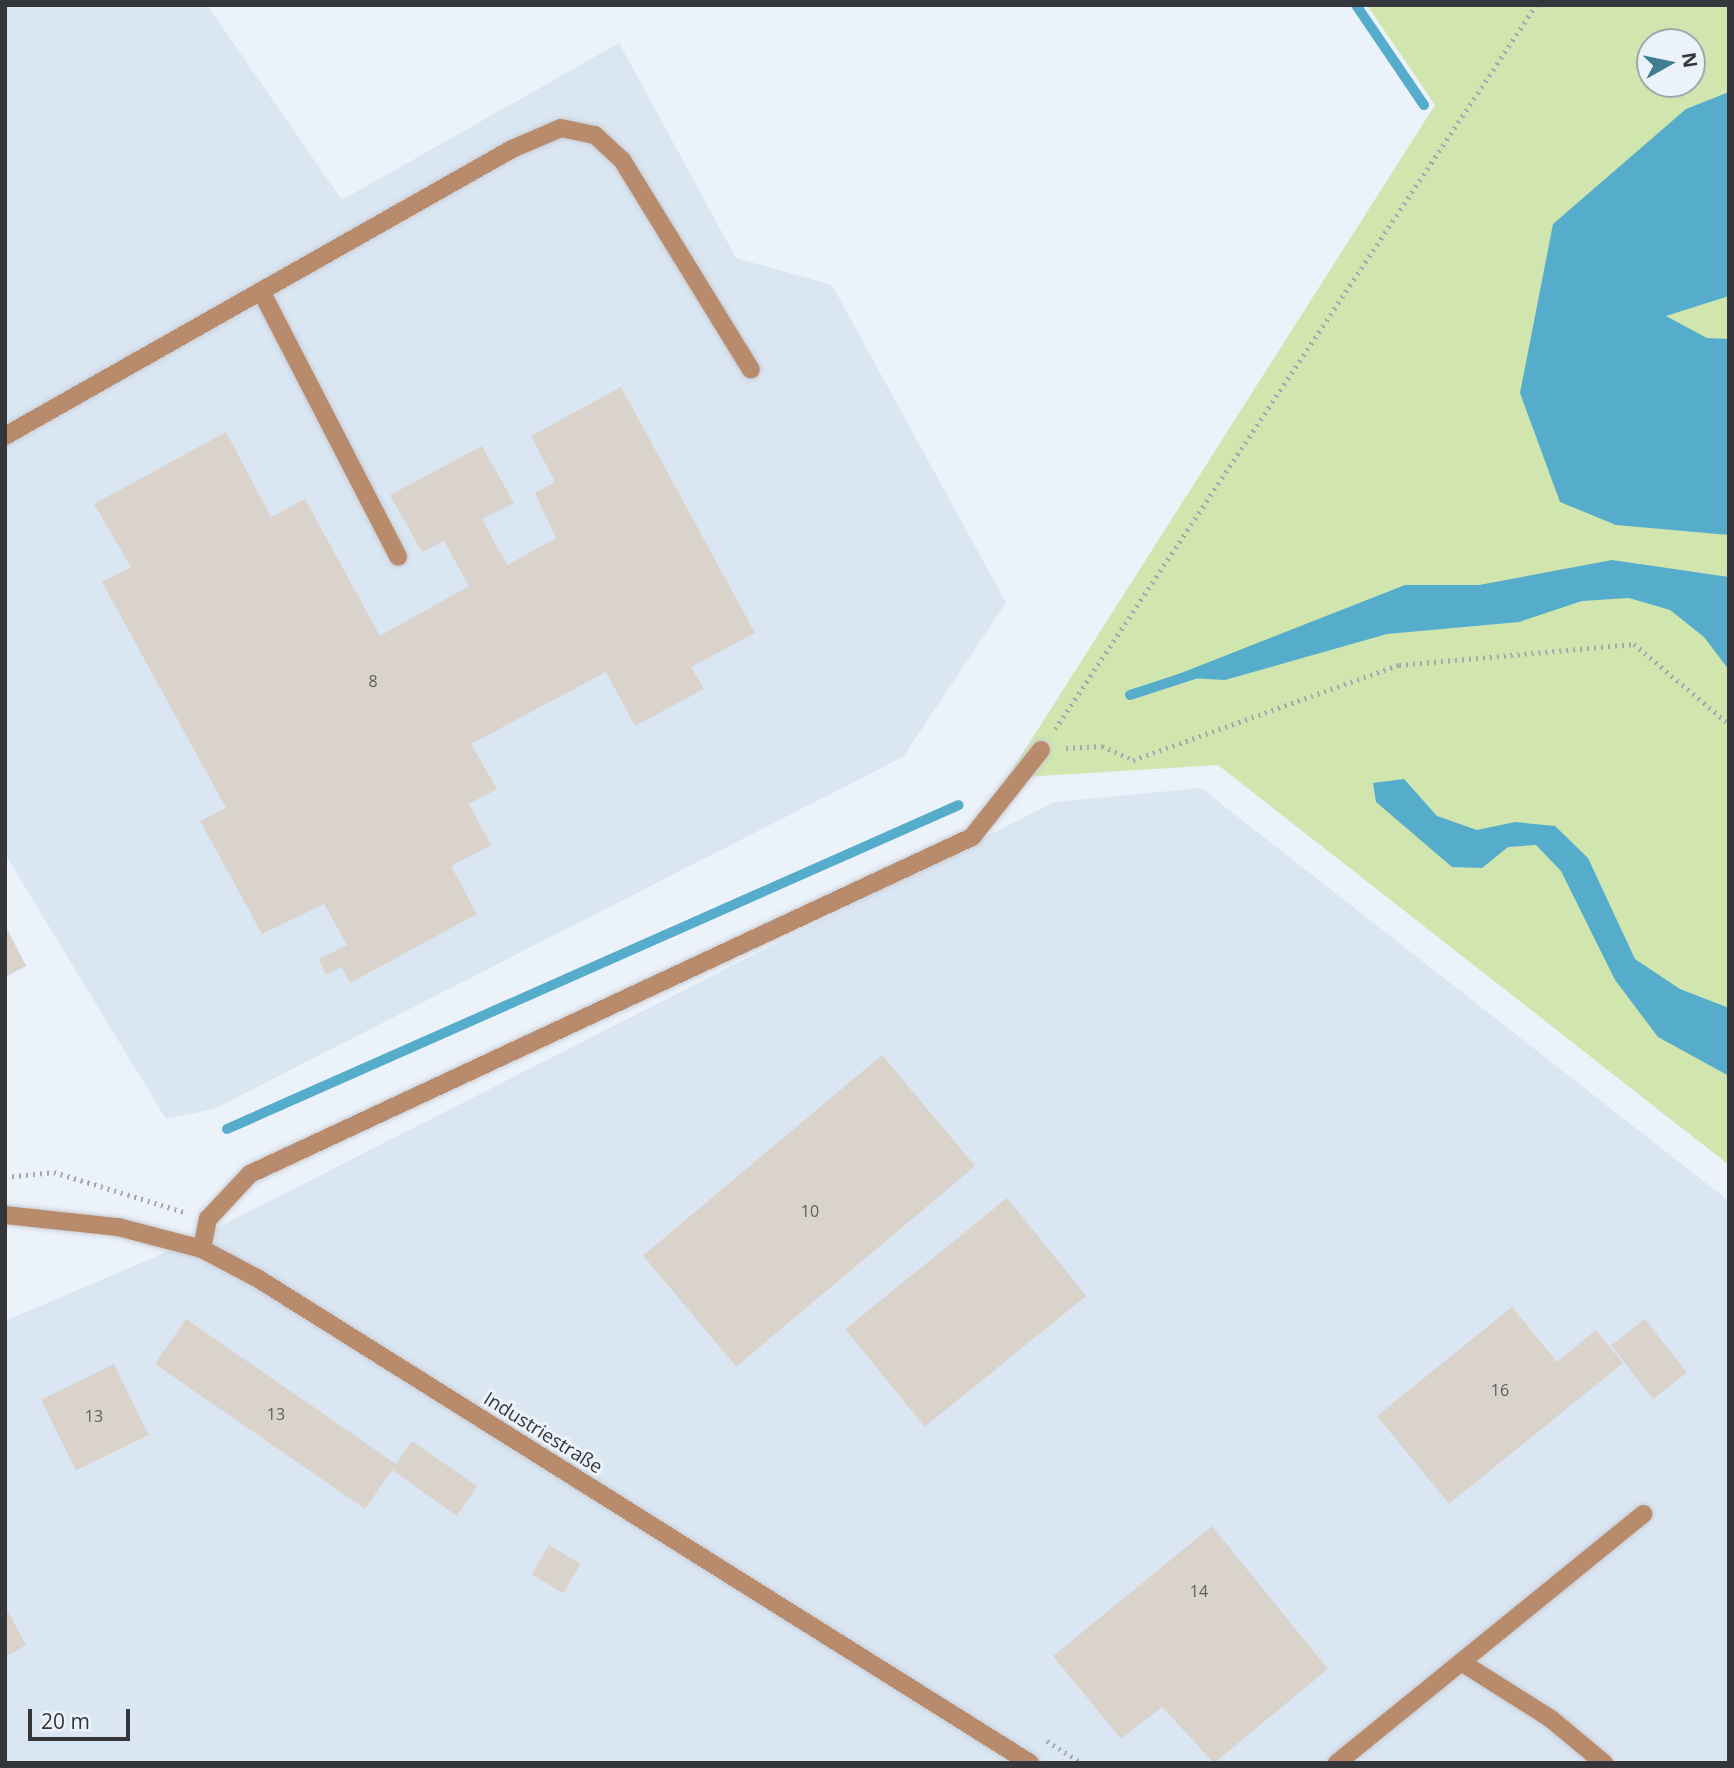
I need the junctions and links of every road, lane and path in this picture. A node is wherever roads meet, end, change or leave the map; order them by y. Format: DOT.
graph roads {
  1 [pos="1536,5"];
  2 [pos="261,291"];
  3 [pos="751,370"];
  4 [pos="5,436"];
  5 [pos="398,557"];
  6 [pos="1729,724"];
  7 [pos="1041,750"];
  8 [pos="5,1215"];
  9 [pos="202,1249"];
  10 [pos="1643,1514"];
  11 [pos="1461,1662"];
  12 [pos="1030,1763"];
  13 [pos="1337,1763"];
  14 [pos="1604,1763"];
  1 -- 7 [label="path"];
  2 -- 3 [label="street"];
  2 -- 4 [label="street"];
  2 -- 5 [label="street"];
  6 -- 7 [label="path"];
  7 -- 9 [label="street"];
  8 -- 9 [label="street, Industriestraße"];
  9 -- 12 [label="street, Industriestraße"];
  10 -- 11 [label="street"];
  11 -- 13 [label="street"];
  11 -- 14 [label="street"];
}
